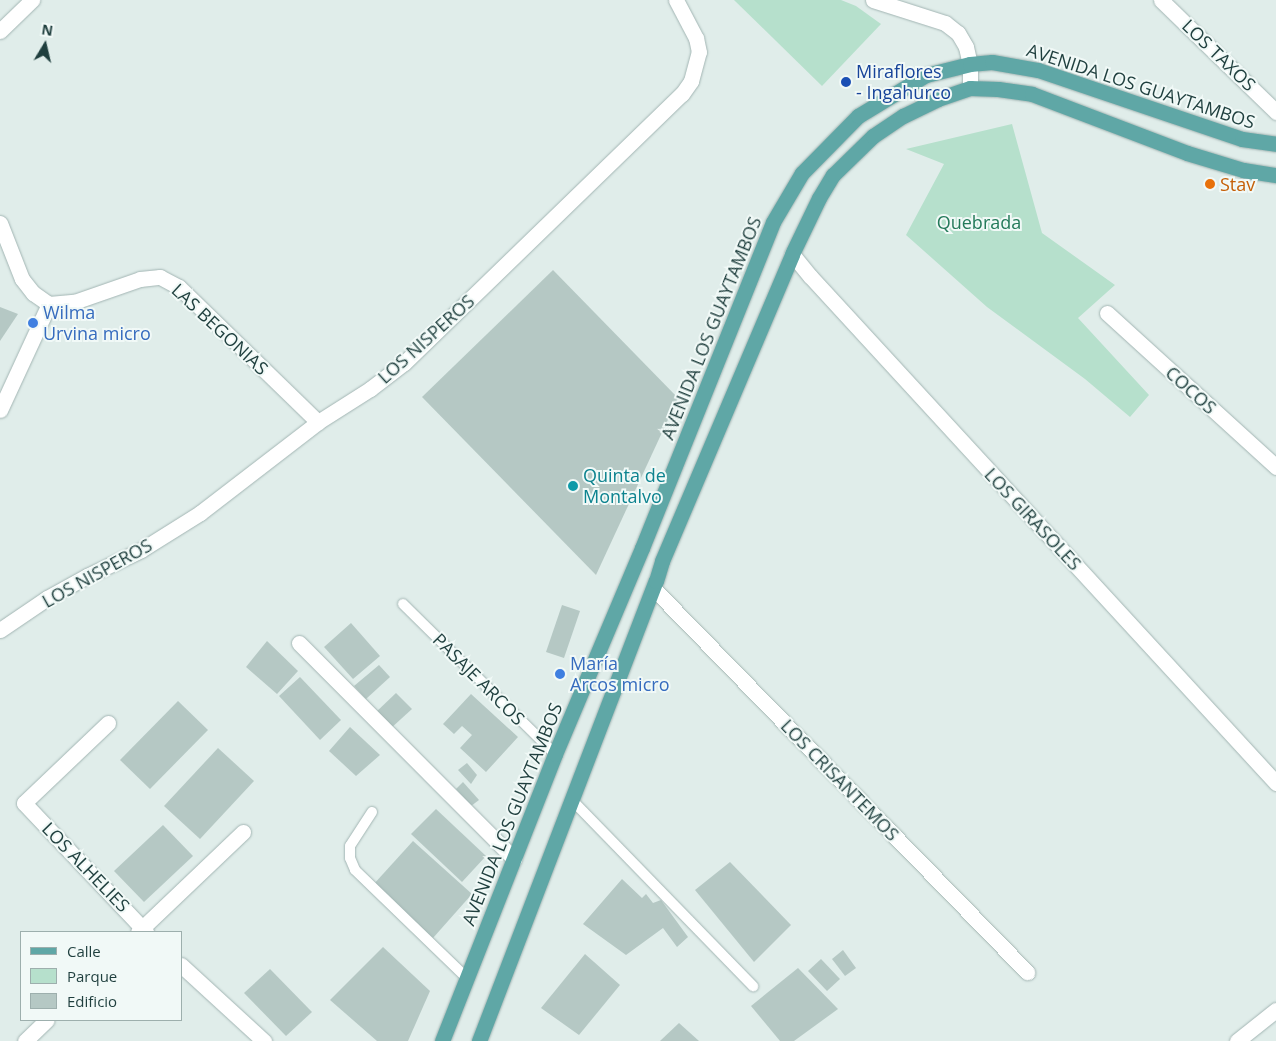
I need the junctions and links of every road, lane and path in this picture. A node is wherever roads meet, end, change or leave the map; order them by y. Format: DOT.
graph roads {
  1 [pos="32,0"];
  2 [pos="676,0"];
  3 [pos="874,0"];
  4 [pos="1161,0"];
  5 [pos="0,31"];
  6 [pos="970,64"];
  7 [pos="970,88"];
  8 [pos="1276,112"];
  9 [pos="858,116"];
  10 [pos="873,136"];
  11 [pos="1276,144"];
  12 [pos="1276,175"];
  13 [pos="0,223"];
  14 [pos="792,254"];
  15 [pos="50,304"];
  16 [pos="1107,313"];
  17 [pos="0,410"];
  18 [pos="318,422"];
  19 [pos="1276,467"];
  20 [pos="642,548"];
  21 [pos="662,561"];
  22 [pos="654,589"];
  23 [pos="403,604"];
  24 [pos="0,630"];
  25 [pos="299,643"];
  26 [pos="108,723"];
  27 [pos="555,754"];
  28 [pos="1276,783"];
  29 [pos="572,800"];
  30 [pos="372,812"];
  31 [pos="243,832"];
  32 [pos="514,859"];
  33 [pos="142,931"];
  34 [pos="182,966"];
  35 [pos="1027,972"];
  36 [pos="467,978"];
  37 [pos="753,986"];
  38 [pos="1276,1010"];
  39 [pos="46,1021"];
  40 [pos="25,1041"];
  41 [pos="264,1041"];
  42 [pos="442,1041"];
  43 [pos="479,1041"];
  44 [pos="1237,1041"];
  1 -- 5 [label="street"];
  2 -- 18 [label="street, LOS NISPEROS"];
  3 -- 6 [label="street"];
  4 -- 8 [label="street, LOS TAXOS"];
  6 -- 7 [label="street"];
  6 -- 9 [label="main road, AVENIDA LOS GUAYTAMBOS"];
  6 -- 11 [label="main road, AVENIDA LOS GUAYTAMBOS"];
  7 -- 10 [label="main road"];
  7 -- 12 [label="main road"];
  9 -- 10 [label="main road"];
  9 -- 20 [label="main road, AVENIDA LOS GUAYTAMBOS"];
  10 -- 14 [label="main road"];
  13 -- 15 [label="street"];
  14 -- 21 [label="main road"];
  14 -- 28 [label="street, LOS GIRASOLES"];
  15 -- 17 [label="street"];
  15 -- 18 [label="street, LAS BEGONIAS"];
  16 -- 19 [label="street, COCOS"];
  18 -- 24 [label="street, LOS NISPEROS"];
  20 -- 21 [label="main road"];
  20 -- 27 [label="main road, AVENIDA LOS GUAYTAMBOS"];
  21 -- 22 [label="main road"];
  22 -- 29 [label="main road"];
  22 -- 35 [label="street, LOS CRISANTEMOS"];
  23 -- 27 [label="lane, PASAJE ARCOS"];
  25 -- 32 [label="street"];
  26 -- 33 [label="street, LOS ALHELIES"];
  27 -- 32 [label="main road, AVENIDA LOS GUAYTAMBOS"];
  29 -- 37 [label="lane"];
  29 -- 43 [label="main road"];
  30 -- 36 [label="lane"];
  31 -- 33 [label="street"];
  32 -- 36 [label="main road, AVENIDA LOS GUAYTAMBOS"];
  34 -- 41 [label="street"];
  36 -- 42 [label="main road, AVENIDA LOS GUAYTAMBOS"];
  38 -- 44 [label="street"];
  39 -- 40 [label="street"];
}
